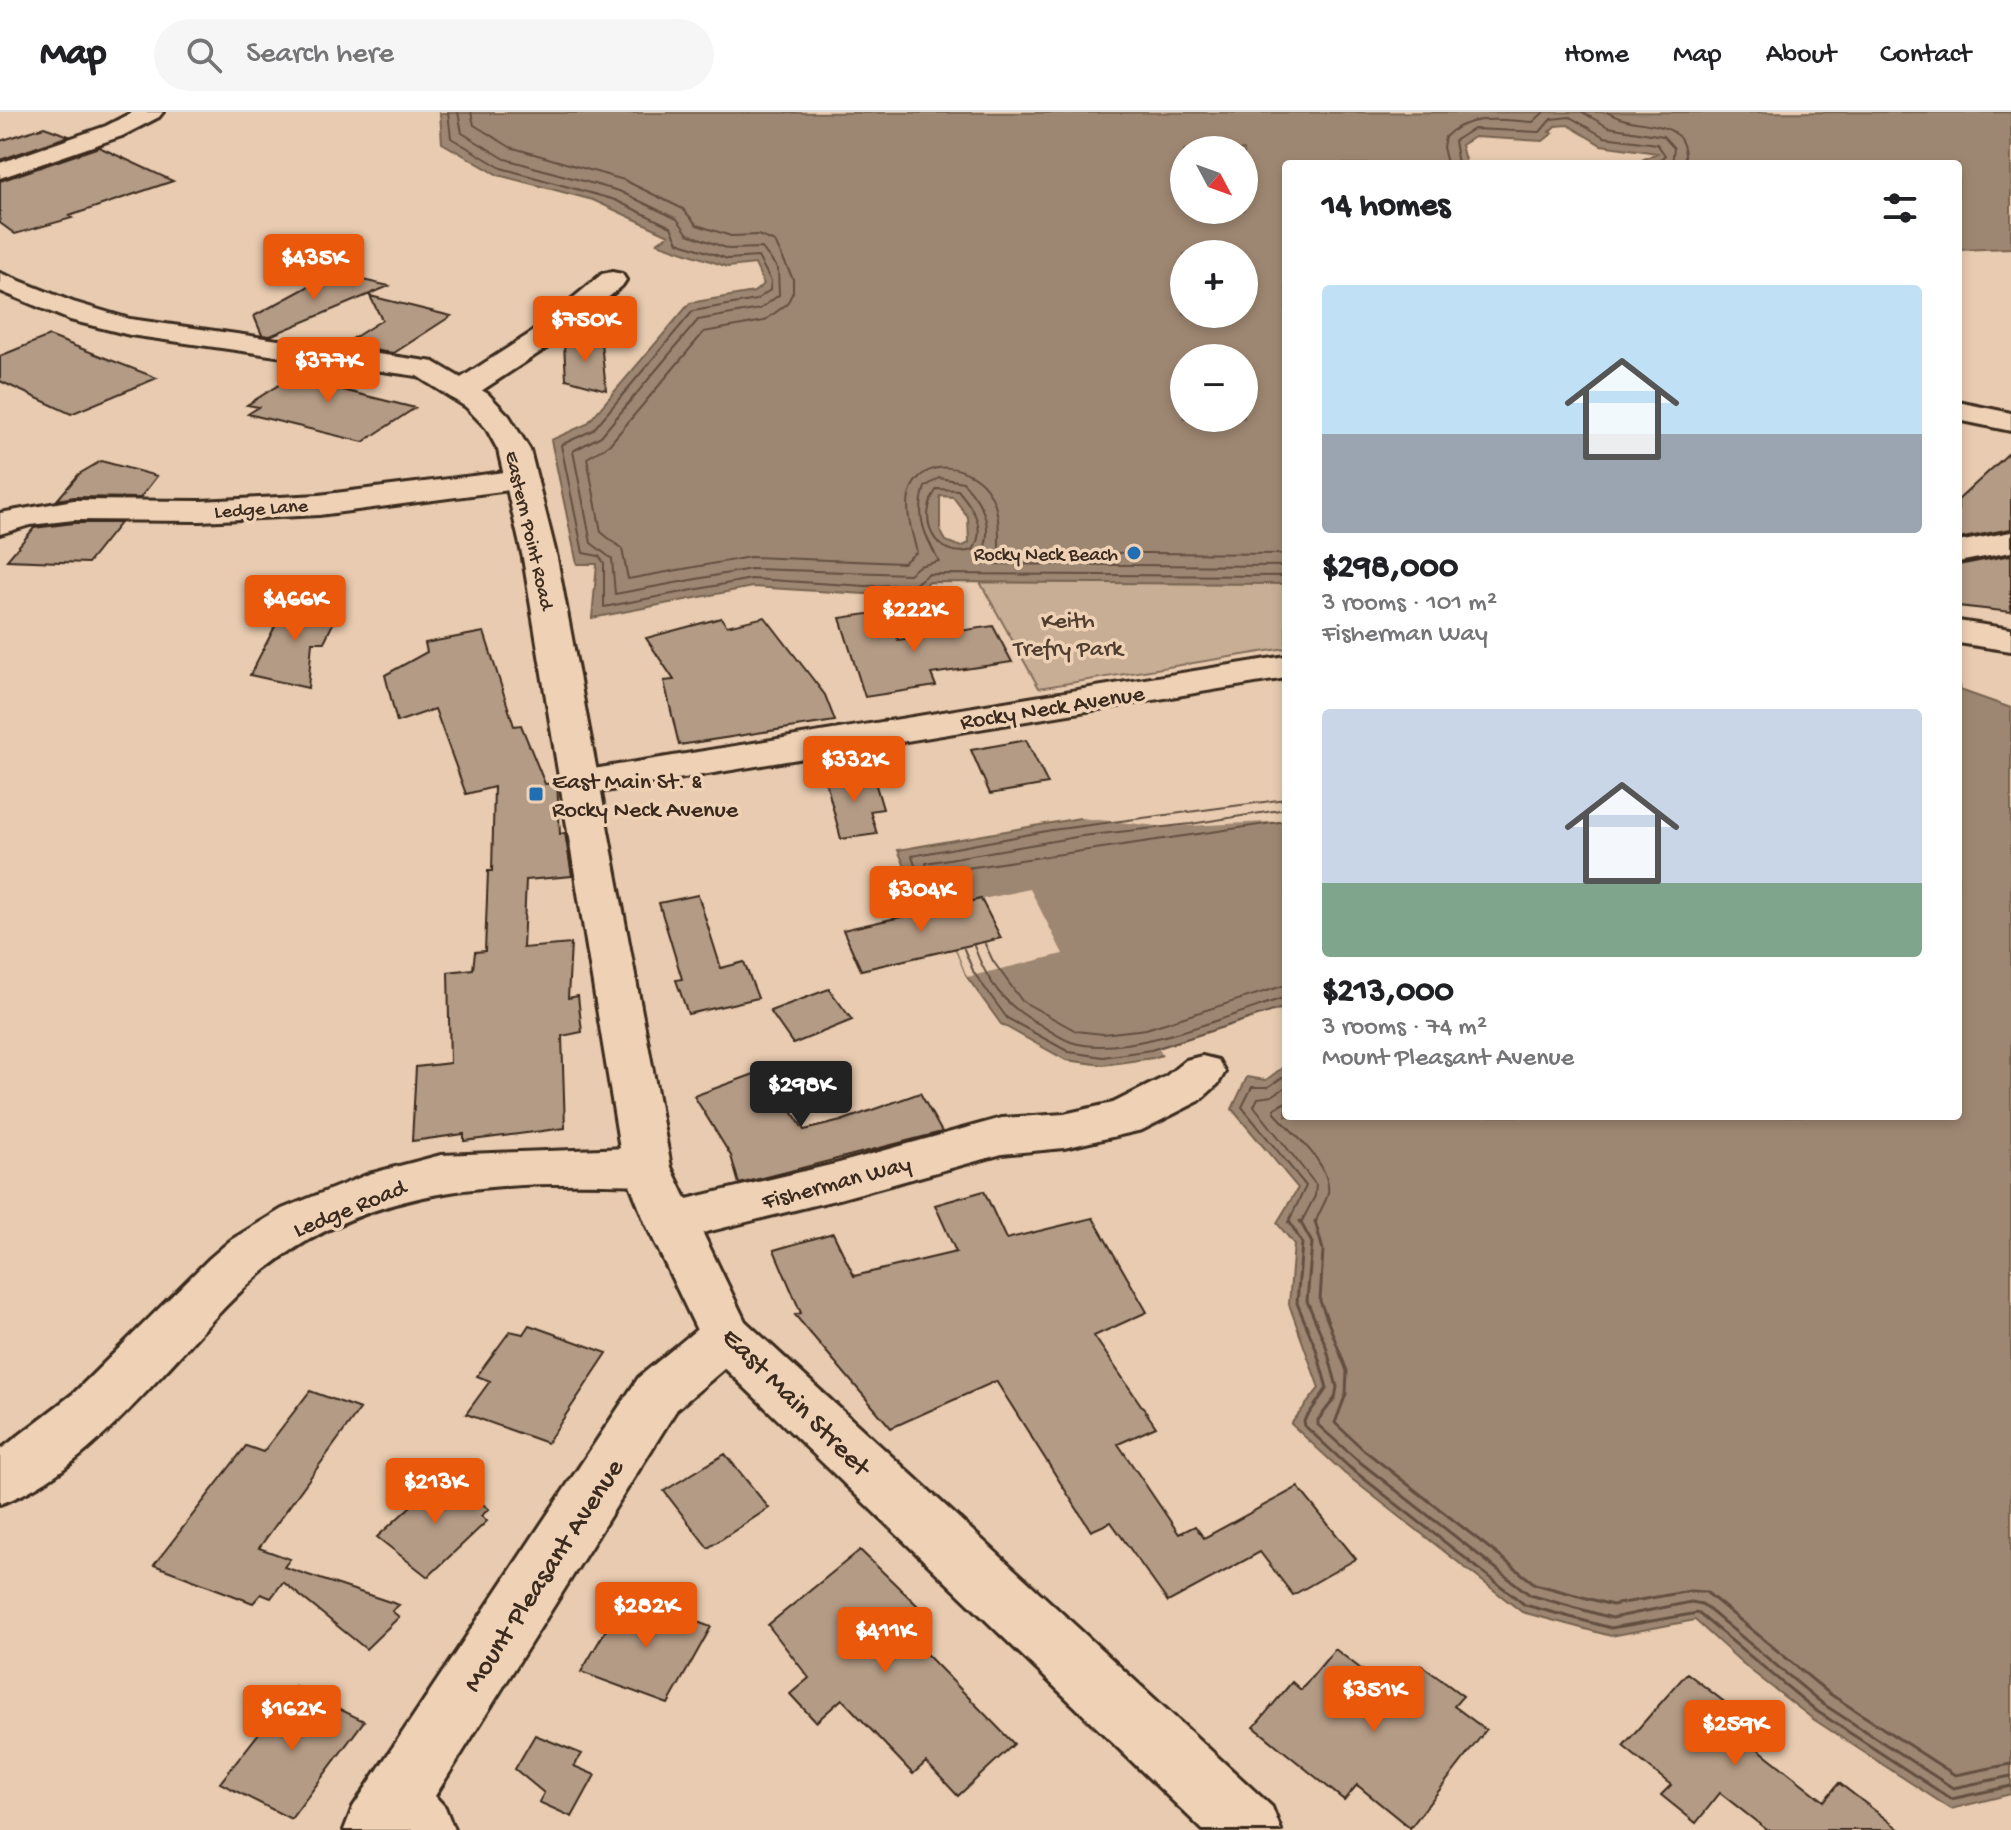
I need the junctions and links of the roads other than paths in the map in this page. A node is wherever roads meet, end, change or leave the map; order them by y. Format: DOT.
graph roads {
  1 [pos="151,112"];
  2 [pos="0,171"];
  3 [pos="612,280"];
  4 [pos="0,281"];
  5 [pos="464,389"];
  6 [pos="1962,412"];
  7 [pos="2011,422"];
  8 [pos="522,480"];
  9 [pos="0,524"];
  10 [pos="2011,542"];
  11 [pos="1962,551"];
  12 [pos="1962,633"];
  13 [pos="2011,640"];
  14 [pos="1282,668"];
  15 [pos="581,783"];
  16 [pos="1202,1072"];
  17 [pos="647,1167"];
  18 [pos="670,1222"];
  19 [pos="726,1336"];
  20 [pos="0,1480"];
  21 [pos="398,1820"];
  22 [pos="1249,1830"];
  1 -- 2 [label="street"];
  3 -- 5 [label="street"];
  4 -- 5 [label="street, Eastern Point Road"];
  5 -- 8 [label="street, Eastern Point Road"];
  6 -- 7 [label="street"];
  8 -- 9 [label="street, Ledge Lane"];
  8 -- 15 [label="street, Eastern Point Road"];
  10 -- 11 [label="street"];
  12 -- 13 [label="street"];
  14 -- 15 [label="street, Rocky Neck Avenue"];
  15 -- 17 [label="street, East Main Street"];
  16 -- 18 [label="street, Fisherman Way"];
  17 -- 18 [label="street, East Main Street"];
  17 -- 20 [label="street, Ledge Road"];
  18 -- 19 [label="street, East Main Street"];
  19 -- 21 [label="street, Mount Pleasant Avenue"];
  19 -- 22 [label="street, East Main Street"];
}
